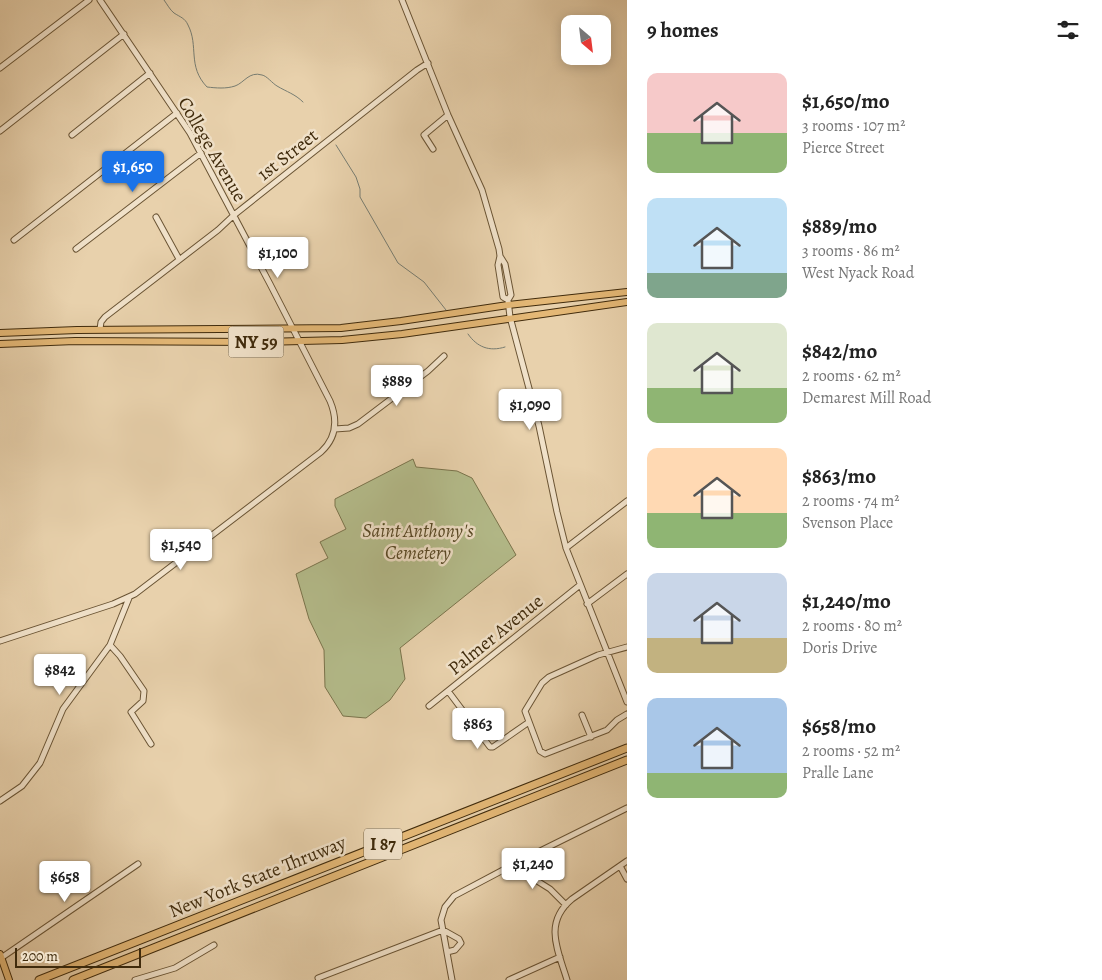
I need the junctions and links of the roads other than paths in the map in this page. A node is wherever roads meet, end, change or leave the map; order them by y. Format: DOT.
graph roads {
  1 [pos="89,0"];
  2 [pos="100,0"];
  3 [pos="402,0"];
  4 [pos="124,34"];
  5 [pos="428,63"];
  6 [pos="0,68"];
  7 [pos="150,74"];
  8 [pos="177,113"];
  9 [pos="448,115"];
  10 [pos="0,131"];
  11 [pos="72,135"];
  12 [pos="433,149"];
  13 [pos="201,153"];
  14 [pos="234,215"];
  15 [pos="156,218"];
  16 [pos="14,240"];
  17 [pos="76,249"];
  18 [pos="179,259"];
  19 [pos="627,292"];
  20 [pos="508,302"];
  21 [pos="627,302"];
  22 [pos="510,317"];
  23 [pos="100,329"];
  24 [pos="293,329"];
  25 [pos="0,332"];
  26 [pos="299,341"];
  27 [pos="0,344"];
  28 [pos="444,356"];
  29 [pos="335,429"];
  30 [pos="627,501"];
  31 [pos="566,548"];
  32 [pos="627,574"];
  33 [pos="580,585"];
  34 [pos="129,597"];
  35 [pos="587,604"];
  36 [pos="0,641"];
  37 [pos="110,645"];
  38 [pos="627,647"];
  39 [pos="607,653"];
  40 [pos="448,691"];
  41 [pos="627,702"];
  42 [pos="429,706"];
  43 [pos="627,714"];
  44 [pos="582,715"];
  45 [pos="528,722"];
  46 [pos="591,737"];
  47 [pos="151,744"];
  48 [pos="627,748"];
  49 [pos="627,760"];
  50 [pos="0,801"];
  51 [pos="627,808"];
  52 [pos="520,861"];
  53 [pos="627,861"];
  54 [pos="138,864"];
  55 [pos="620,866"];
  56 [pos="627,879"];
  57 [pos="566,905"];
  58 [pos="442,930"];
  59 [pos="214,945"];
  60 [pos="447,952"];
  61 [pos="1,956"];
  62 [pos="560,957"];
  63 [pos="8,976"];
  64 [pos="318,978"];
  65 [pos="41,979"];
  66 [pos="73,980"];
  67 [pos="135,980"];
  68 [pos="452,980"];
  69 [pos="509,980"];
  70 [pos="567,980"];
  1 -- 6 [label="street"];
  2 -- 4 [label="street, College Avenue"];
  3 -- 5 [label="street"];
  4 -- 7 [label="street, College Avenue"];
  4 -- 10 [label="street"];
  5 -- 9 [label="street"];
  5 -- 14 [label="street, 1st Street"];
  7 -- 8 [label="street, College Avenue"];
  7 -- 11 [label="street"];
  8 -- 13 [label="street, College Avenue"];
  8 -- 16 [label="street"];
  9 -- 12 [label="street"];
  9 -- 20 [label="street"];
  13 -- 14 [label="street, College Avenue"];
  13 -- 17 [label="street"];
  14 -- 18 [label="street, 1st Street"];
  14 -- 24 [label="street, College Avenue"];
  15 -- 18 [label="street"];
  18 -- 23 [label="street, 1st Street"];
  19 -- 20 [label="main road, NY 59"];
  20 -- 22 [label="street"];
  20 -- 24 [label="main road, NY 59"];
  21 -- 22 [label="main road, NY 59"];
  22 -- 26 [label="main road, NY 59"];
  22 -- 31 [label="street"];
  23 -- 24 [label="main road, NY 59"];
  23 -- 25 [label="main road, NY 59"];
  24 -- 26 [label="street, College Avenue"];
  26 -- 27 [label="main road, NY 59"];
  26 -- 29 [label="street, College Avenue"];
  28 -- 29 [label="street"];
  29 -- 34 [label="street"];
  30 -- 31 [label="street"];
  31 -- 33 [label="street"];
  32 -- 35 [label="street"];
  33 -- 35 [label="street"];
  33 -- 40 [label="street, Palmer Avenue"];
  34 -- 36 [label="street"];
  34 -- 37 [label="street"];
  35 -- 39 [label="street"];
  37 -- 47 [label="street"];
  37 -- 50 [label="street"];
  38 -- 39 [label="street"];
  39 -- 41 [label="street"];
  39 -- 45 [label="street"];
  40 -- 42 [label="street, Palmer Avenue"];
  40 -- 45 [label="street"];
  43 -- 46 [label="street"];
  44 -- 46 [label="street"];
  45 -- 46 [label="street"];
  48 -- 65 [label="highway, New York State Thruway / I 87"];
  49 -- 66 [label="highway, New York State Thruway / I 87"];
  51 -- 52 [label="street"];
  52 -- 57 [label="street"];
  52 -- 58 [label="street"];
  53 -- 55 [label="street"];
  54 -- 61 [label="street"];
  55 -- 56 [label="street"];
  55 -- 57 [label="street"];
  57 -- 62 [label="street"];
  58 -- 60 [label="street"];
  58 -- 60 [label="street"];
  58 -- 64 [label="street"];
  59 -- 67 [label="street"];
  60 -- 68 [label="street"];
  61 -- 63 [label="main road"];
  62 -- 69 [label="street"];
  62 -- 70 [label="street"];
}
